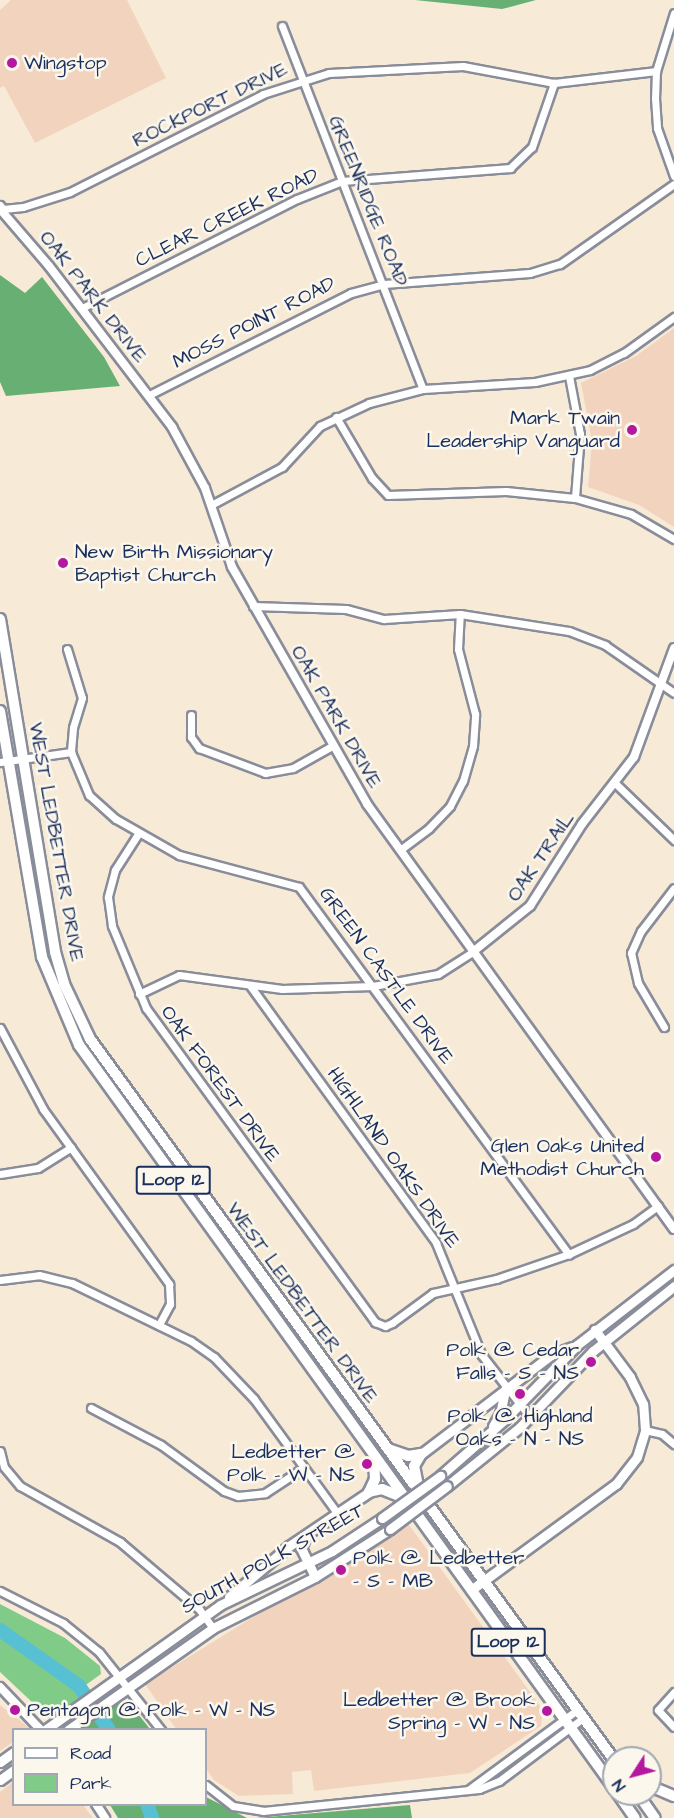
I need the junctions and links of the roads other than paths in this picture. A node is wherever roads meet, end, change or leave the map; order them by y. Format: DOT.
graph roads {
  1 [pos="674,13"];
  2 [pos="282,26"];
  3 [pos="656,71"];
  4 [pos="302,78"];
  5 [pos="554,84"];
  6 [pos="674,176"];
  7 [pos="342,181"];
  8 [pos="674,184"];
  9 [pos="1,208"];
  10 [pos="384,284"];
  11 [pos="82,308"];
  12 [pos="674,317"];
  13 [pos="569,376"];
  14 [pos="423,388"];
  15 [pos="149,395"];
  16 [pos="336,417"];
  17 [pos="576,498"];
  18 [pos="211,505"];
  19 [pos="674,539"];
  20 [pos="253,606"];
  21 [pos="460,614"];
  22 [pos="0,619"];
  23 [pos="674,648"];
  24 [pos="67,649"];
  25 [pos="660,683"];
  26 [pos="674,693"];
  27 [pos="0,711"];
  28 [pos="191,715"];
  29 [pos="332,746"];
  30 [pos="71,752"];
  31 [pos="23,759"];
  32 [pos="4,761"];
  33 [pos="616,784"];
  34 [pos="138,834"];
  35 [pos="674,840"];
  36 [pos="400,850"];
  37 [pos="674,888"];
  38 [pos="474,951"];
  39 [pos="373,986"];
  40 [pos="251,987"];
  41 [pos="139,994"];
  42 [pos="664,1027"];
  43 [pos="0,1029"];
  44 [pos="122,1087"];
  45 [pos="112,1095"];
  46 [pos="71,1147"];
  47 [pos="0,1174"];
  48 [pos="658,1206"];
  49 [pos="674,1229"];
  50 [pos="568,1254"];
  51 [pos="674,1270"];
  52 [pos="0,1280"];
  53 [pos="674,1286"];
  54 [pos="456,1287"];
  55 [pos="159,1325"];
  56 [pos="595,1330"];
  57 [pos="604,1341"];
  58 [pos="577,1345"];
  59 [pos="330,1371"];
  60 [pos="318,1379"];
  61 [pos="505,1390"];
  62 [pos="518,1405"];
  63 [pos="91,1408"];
  64 [pos="530,1417"];
  65 [pos="645,1430"];
  66 [pos="488,1433"];
  67 [pos="674,1444"];
  68 [pos="385,1447"];
  69 [pos="0,1451"];
  70 [pos="422,1454"];
  71 [pos="373,1456"];
  72 [pos="303,1468"];
  73 [pos="369,1492"];
  74 [pos="403,1497"];
  75 [pos="423,1499"];
  76 [pos="338,1514"];
  77 [pos="305,1538"];
  78 [pos="308,1563"];
  79 [pos="315,1577"];
  80 [pos="483,1581"];
  81 [pos="471,1590"];
  82 [pos="0,1591"];
  83 [pos="220,1605"];
  84 [pos="204,1616"];
  85 [pos="213,1628"];
  86 [pos="119,1675"];
  87 [pos="127,1686"];
  88 [pos="0,1687"];
  89 [pos="674,1692"];
  90 [pos="580,1714"];
  91 [pos="567,1723"];
  92 [pos="674,1727"];
  93 [pos="41,1728"];
  94 [pos="46,1728"];
  95 [pos="71,1728"];
  96 [pos="159,1728"];
  97 [pos="604,1746"];
  98 [pos="602,1773"];
  99 [pos="207,1786"];
  100 [pos="468,1790"];
  1 -- 3 [label="street"];
  2 -- 4 [label="street, GREENRIDGE ROAD"];
  3 -- 5 [label="street, ROCKPORT DRIVE"];
  3 -- 6 [label="street"];
  4 -- 5 [label="street, ROCKPORT DRIVE"];
  4 -- 7 [label="street, GREENRIDGE ROAD"];
  4 -- 9 [label="street, ROCKPORT DRIVE"];
  5 -- 7 [label="street, CLEAR CREEK ROAD"];
  7 -- 10 [label="street, GREENRIDGE ROAD"];
  7 -- 11 [label="street, CLEAR CREEK ROAD"];
  8 -- 10 [label="street, MOSS POINT ROAD"];
  9 -- 11 [label="street, OAK PARK DRIVE"];
  10 -- 14 [label="street, GREENRIDGE ROAD"];
  10 -- 15 [label="street, MOSS POINT ROAD"];
  11 -- 15 [label="street, OAK PARK DRIVE"];
  12 -- 13 [label="street"];
  13 -- 14 [label="street"];
  13 -- 17 [label="street"];
  14 -- 16 [label="street"];
  15 -- 18 [label="street, OAK PARK DRIVE"];
  16 -- 17 [label="street"];
  16 -- 18 [label="street"];
  17 -- 19 [label="street"];
  18 -- 20 [label="street, OAK PARK DRIVE"];
  20 -- 21 [label="street"];
  20 -- 29 [label="street, OAK PARK DRIVE"];
  21 -- 25 [label="street"];
  21 -- 36 [label="street"];
  22 -- 31 [label="main road, WEST LEDBETTER DRIVE / Loop 12"];
  23 -- 25 [label="street, OAK TRAIL"];
  24 -- 30 [label="street, GREEN CASTLE DRIVE"];
  25 -- 26 [label="street"];
  25 -- 33 [label="street, OAK TRAIL"];
  27 -- 32 [label="main road, WEST LEDBETTER DRIVE / Loop 12"];
  28 -- 29 [label="street"];
  29 -- 36 [label="street, OAK PARK DRIVE"];
  30 -- 31 [label="street"];
  30 -- 34 [label="street, GREEN CASTLE DRIVE"];
  31 -- 32 [label="street"];
  31 -- 44 [label="main road, WEST LEDBETTER DRIVE / Loop 12"];
  32 -- 45 [label="main road, WEST LEDBETTER DRIVE / Loop 12"];
  33 -- 35 [label="street"];
  33 -- 38 [label="street, OAK TRAIL"];
  34 -- 39 [label="street, GREEN CASTLE DRIVE"];
  34 -- 41 [label="street, OAK FOREST DRIVE"];
  36 -- 38 [label="street, OAK PARK DRIVE"];
  37 -- 42 [label="street"];
  38 -- 39 [label="street, OAK TRAIL"];
  38 -- 48 [label="street, OAK PARK DRIVE"];
  39 -- 40 [label="street, OAK TRAIL"];
  39 -- 50 [label="street, GREEN CASTLE DRIVE"];
  40 -- 41 [label="street, OAK TRAIL"];
  40 -- 54 [label="street, HIGHLAND OAKS DRIVE"];
  41 -- 54 [label="street, OAK FOREST DRIVE"];
  43 -- 46 [label="street"];
  44 -- 45 [label="main road"];
  44 -- 59 [label="main road, WEST LEDBETTER DRIVE / Loop 12"];
  45 -- 60 [label="main road, WEST LEDBETTER DRIVE / Loop 12"];
  46 -- 47 [label="street"];
  46 -- 55 [label="street"];
  48 -- 49 [label="street, OAK PARK DRIVE"];
  48 -- 50 [label="street"];
  50 -- 54 [label="street"];
  51 -- 56 [label="main road, SOUTH POLK STREET"];
  52 -- 55 [label="street"];
  53 -- 57 [label="main road, SOUTH POLK STREET"];
  54 -- 61 [label="street, HIGHLAND OAKS DRIVE"];
  55 -- 72 [label="street"];
  56 -- 57 [label="main road"];
  56 -- 58 [label="main road, SOUTH POLK STREET"];
  57 -- 64 [label="main road, SOUTH POLK STREET"];
  57 -- 65 [label="main road"];
  58 -- 61 [label="main road"];
  58 -- 62 [label="main road, SOUTH POLK STREET"];
  59 -- 60 [label="main road"];
  59 -- 68 [label="main road, WEST LEDBETTER DRIVE / Loop 12"];
  60 -- 71 [label="main road, WEST LEDBETTER DRIVE / Loop 12"];
  61 -- 62 [label="street, HIGHLAND OAKS DRIVE"];
  61 -- 66 [label="main road"];
  61 -- 70 [label="main road"];
  62 -- 64 [label="street, HIGHLAND OAKS DRIVE"];
  62 -- 66 [label="main road, SOUTH POLK STREET"];
  63 -- 72 [label="street"];
  64 -- 79 [label="main road, SOUTH POLK STREET, bridge"];
  65 -- 67 [label="street"];
  65 -- 80 [label="main road"];
  66 -- 78 [label="main road, SOUTH POLK STREET, bridge"];
  68 -- 70 [label="main road"];
  68 -- 75 [label="main road, WEST LEDBETTER DRIVE / Loop 12"];
  69 -- 84 [label="street"];
  70 -- 75 [label="main road"];
  71 -- 73 [label="main road"];
  71 -- 74 [label="main road, WEST LEDBETTER DRIVE / Loop 12"];
  72 -- 76 [label="street"];
  73 -- 74 [label="main road"];
  73 -- 76 [label="main road"];
  74 -- 81 [label="main road, WEST LEDBETTER DRIVE / Loop 12"];
  75 -- 80 [label="main road, WEST LEDBETTER DRIVE / Loop 12"];
  76 -- 77 [label="main road"];
  77 -- 78 [label="main road"];
  77 -- 83 [label="main road"];
  78 -- 79 [label="main road"];
  78 -- 83 [label="main road, SOUTH POLK STREET"];
  79 -- 85 [label="main road, SOUTH POLK STREET"];
  80 -- 81 [label="main road"];
  80 -- 90 [label="main road, WEST LEDBETTER DRIVE / Loop 12"];
  81 -- 91 [label="main road, WEST LEDBETTER DRIVE / Loop 12"];
  82 -- 86 [label="street"];
  83 -- 84 [label="main road, SOUTH POLK STREET"];
  84 -- 85 [label="street"];
  84 -- 86 [label="main road, SOUTH POLK STREET"];
  85 -- 87 [label="main road, SOUTH POLK STREET"];
  86 -- 87 [label="street"];
  86 -- 94 [label="main road, SOUTH POLK STREET"];
  87 -- 95 [label="main road, SOUTH POLK STREET"];
  87 -- 96 [label="street"];
  88 -- 93 [label="street"];
  89 -- 92 [label="street"];
  90 -- 91 [label="street"];
  90 -- 97 [label="main road, WEST LEDBETTER DRIVE / Loop 12"];
  91 -- 98 [label="main road, WEST LEDBETTER DRIVE / Loop 12"];
  91 -- 100 [label="street"];
  91 -- 100 [label="street"];
  99 -- 100 [label="street"];
}
